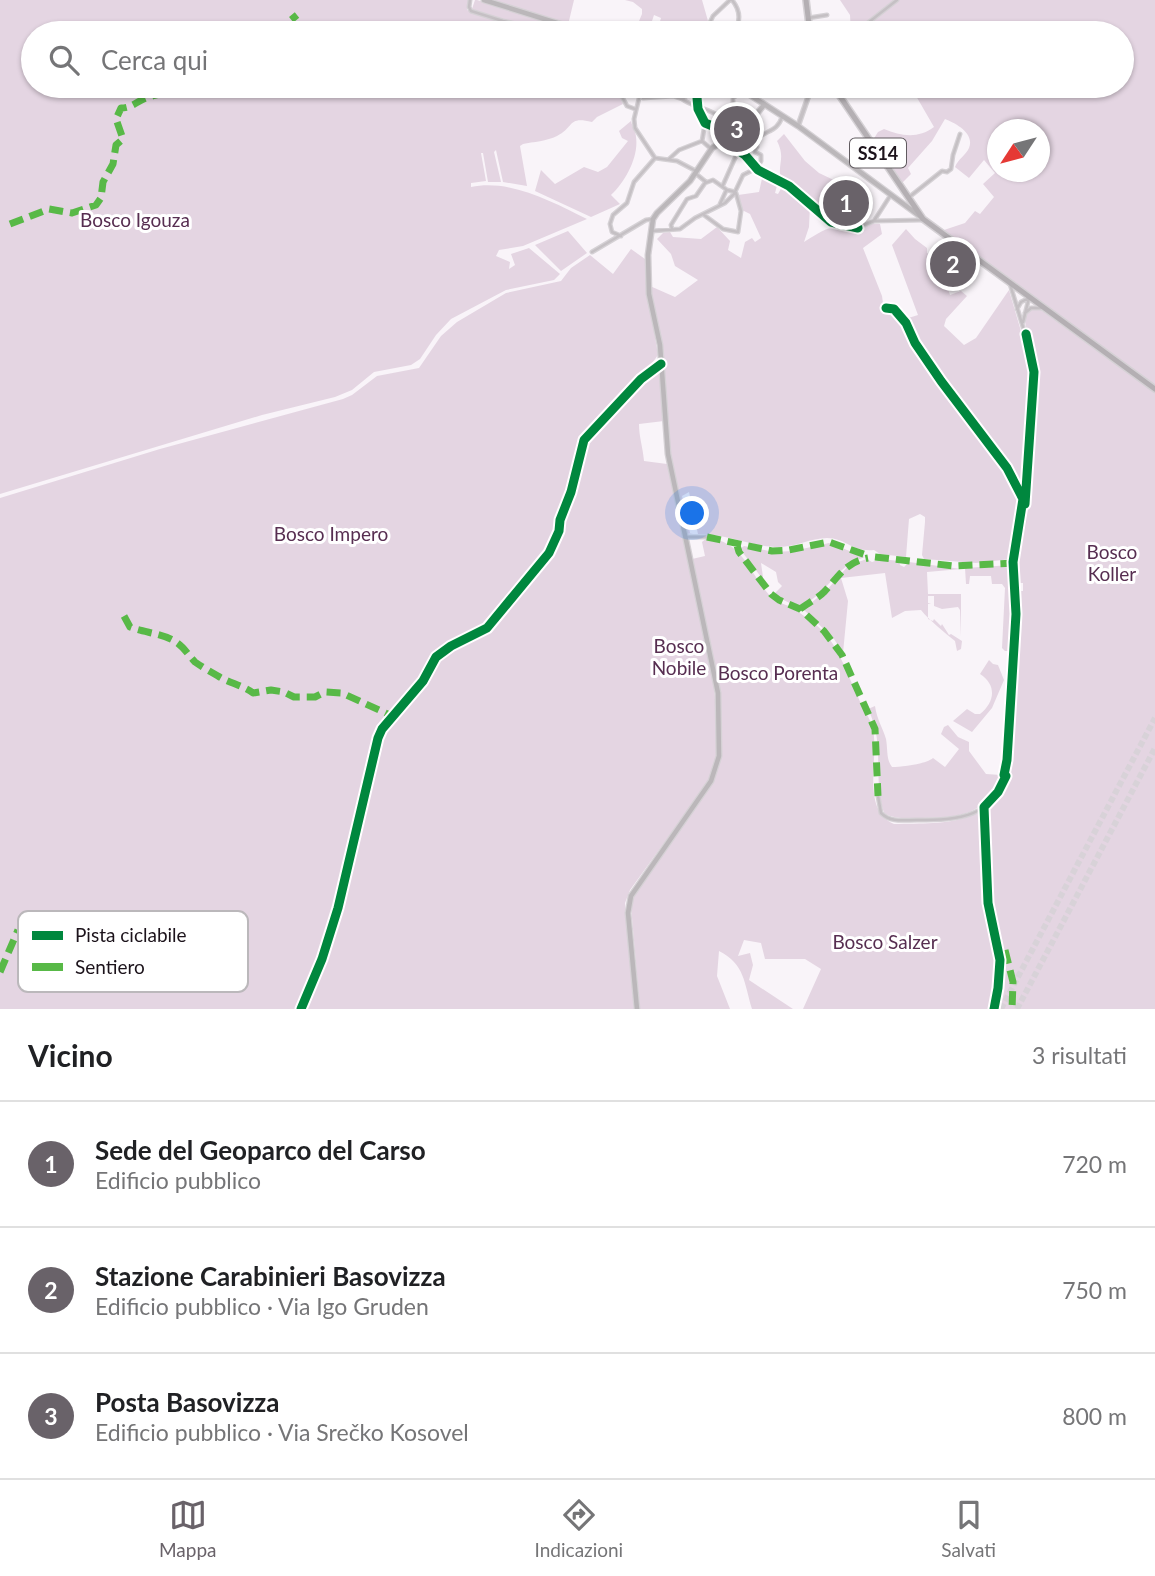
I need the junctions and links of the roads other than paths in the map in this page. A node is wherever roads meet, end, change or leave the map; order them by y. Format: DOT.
graph roads {
  1 [pos="470,0"];
  2 [pos="484,0"];
  3 [pos="731,0"];
  4 [pos="806,0"];
  5 [pos="897,0"];
  6 [pos="827,15"];
  7 [pos="808,18"];
  8 [pos="503,21"];
  9 [pos="551,21"];
  10 [pos="711,21"];
  11 [pos="740,21"];
  12 [pos="808,21"];
  13 [pos="870,21"];
  14 [pos="623,98"];
  15 [pos="641,98"];
  16 [pos="679,98"];
  17 [pos="698,98"];
  18 [pos="733,98"];
  19 [pos="755,98"];
  20 [pos="808,98"];
  21 [pos="840,98"];
  22 [pos="682,99"];
  23 [pos="764,105"];
  24 [pos="636,109"];
  25 [pos="698,109"];
  26 [pos="782,117"];
  27 [pos="720,118"];
  28 [pos="705,123"];
  29 [pos="798,126"];
  30 [pos="715,127"];
  31 [pos="743,130"];
  32 [pos="960,134"];
  33 [pos="702,141"];
  34 [pos="726,141"];
  35 [pos="757,147"];
  36 [pos="711,149"];
  37 [pos="740,151"];
  38 [pos="755,152"];
  39 [pos="745,155"];
  40 [pos="655,158"];
  41 [pos="669,159"];
  42 [pos="757,168"];
  43 [pos="696,172"];
  44 [pos="706,182"];
  45 [pos="723,185"];
  46 [pos="727,190"];
  47 [pos="735,192"];
  48 [pos="890,196"];
  49 [pos="908,198"];
  50 [pos="720,204"];
  51 [pos="704,215"];
  52 [pos="653,219"];
  53 [pos="923,219"];
  54 [pos="874,221"];
  55 [pos="672,229"];
  56 [pos="651,231"];
  57 [pos="621,236"];
  58 [pos="592,253"];
  59 [pos="1010,284"];
  60 [pos="1029,298"];
  61 [pos="1043,308"];
  62 [pos="1017,309"];
  63 [pos="1025,313"];
  64 [pos="1026,334"];
  65 [pos="661,364"];
  66 [pos="1155,389"];
  67 [pos="685,537"];
  68 [pos="707,537"];
  69 [pos="878,796"];
  70 [pos="301,1009"];
  71 [pos="637,1009"];
  1 -- 8 [label="street"];
  2 -- 9 [label="main road"];
  3 -- 10 [label="street"];
  3 -- 11 [label="street"];
  4 -- 7 [label="main road"];
  5 -- 13 [label="street"];
  6 -- 7 [label="street"];
  7 -- 12 [label="main road"];
  14 -- 24 [label="street"];
  15 -- 24 [label="street"];
  16 -- 22 [label="street"];
  17 -- 25 [label="street"];
  18 -- 27 [label="street"];
  19 -- 23 [label="main road"];
  20 -- 29 [label="street"];
  21 -- 49 [label="main road, SS14"];
  22 -- 25 [label="street"];
  23 -- 26 [label="main road"];
  23 -- 31 [label="main road"];
  24 -- 40 [label="street"];
  25 -- 27 [label="street"];
  25 -- 28 [label="street"];
  26 -- 29 [label="main road"];
  26 -- 35 [label="street"];
  27 -- 30 [label="street"];
  28 -- 30 [label="street"];
  28 -- 33 [label="street"];
  29 -- 48 [label="main road"];
  30 -- 34 [label="street"];
  31 -- 34 [label="main road"];
  31 -- 35 [label="street"];
  32 -- 49 [label="street"];
  33 -- 36 [label="street"];
  33 -- 41 [label="street"];
  34 -- 36 [label="main road"];
  34 -- 37 [label="street"];
  35 -- 38 [label="street"];
  36 -- 43 [label="main road"];
  37 -- 39 [label="street"];
  37 -- 45 [label="street"];
  38 -- 39 [label="street"];
  38 -- 42 [label="street"];
  39 -- 42 [label="street"];
  40 -- 41 [label="street"];
  40 -- 57 [label="street"];
  41 -- 43 [label="street"];
  42 -- 47 [label="street"];
  42 -- 54 [label="street"];
  43 -- 44 [label="street"];
  43 -- 52 [label="main road"];
  44 -- 45 [label="street"];
  44 -- 55 [label="street"];
  45 -- 46 [label="street"];
  46 -- 47 [label="street"];
  46 -- 50 [label="street"];
  47 -- 50 [label="street"];
  47 -- 51 [label="street"];
  48 -- 53 [label="main road"];
  48 -- 54 [label="street"];
  49 -- 53 [label="main road, SS14"];
  50 -- 51 [label="street"];
  51 -- 55 [label="street"];
  52 -- 56 [label="main road"];
  52 -- 57 [label="street"];
  53 -- 54 [label="street"];
  53 -- 59 [label="main road, SS14"];
  55 -- 56 [label="street"];
  56 -- 65 [label="main road"];
  57 -- 58 [label="street"];
  59 -- 60 [label="main road, SS14"];
  59 -- 62 [label="street"];
  60 -- 61 [label="main road, SS14"];
  60 -- 62 [label="street"];
  60 -- 63 [label="street"];
  61 -- 63 [label="street"];
  61 -- 66 [label="main road, SS14"];
  62 -- 64 [label="street"];
  63 -- 64 [label="street"];
  64 -- 69 [label="street"];
  65 -- 67 [label="main road"];
  65 -- 70 [label="street"];
  67 -- 68 [label="street"];
  67 -- 71 [label="main road"];
}
